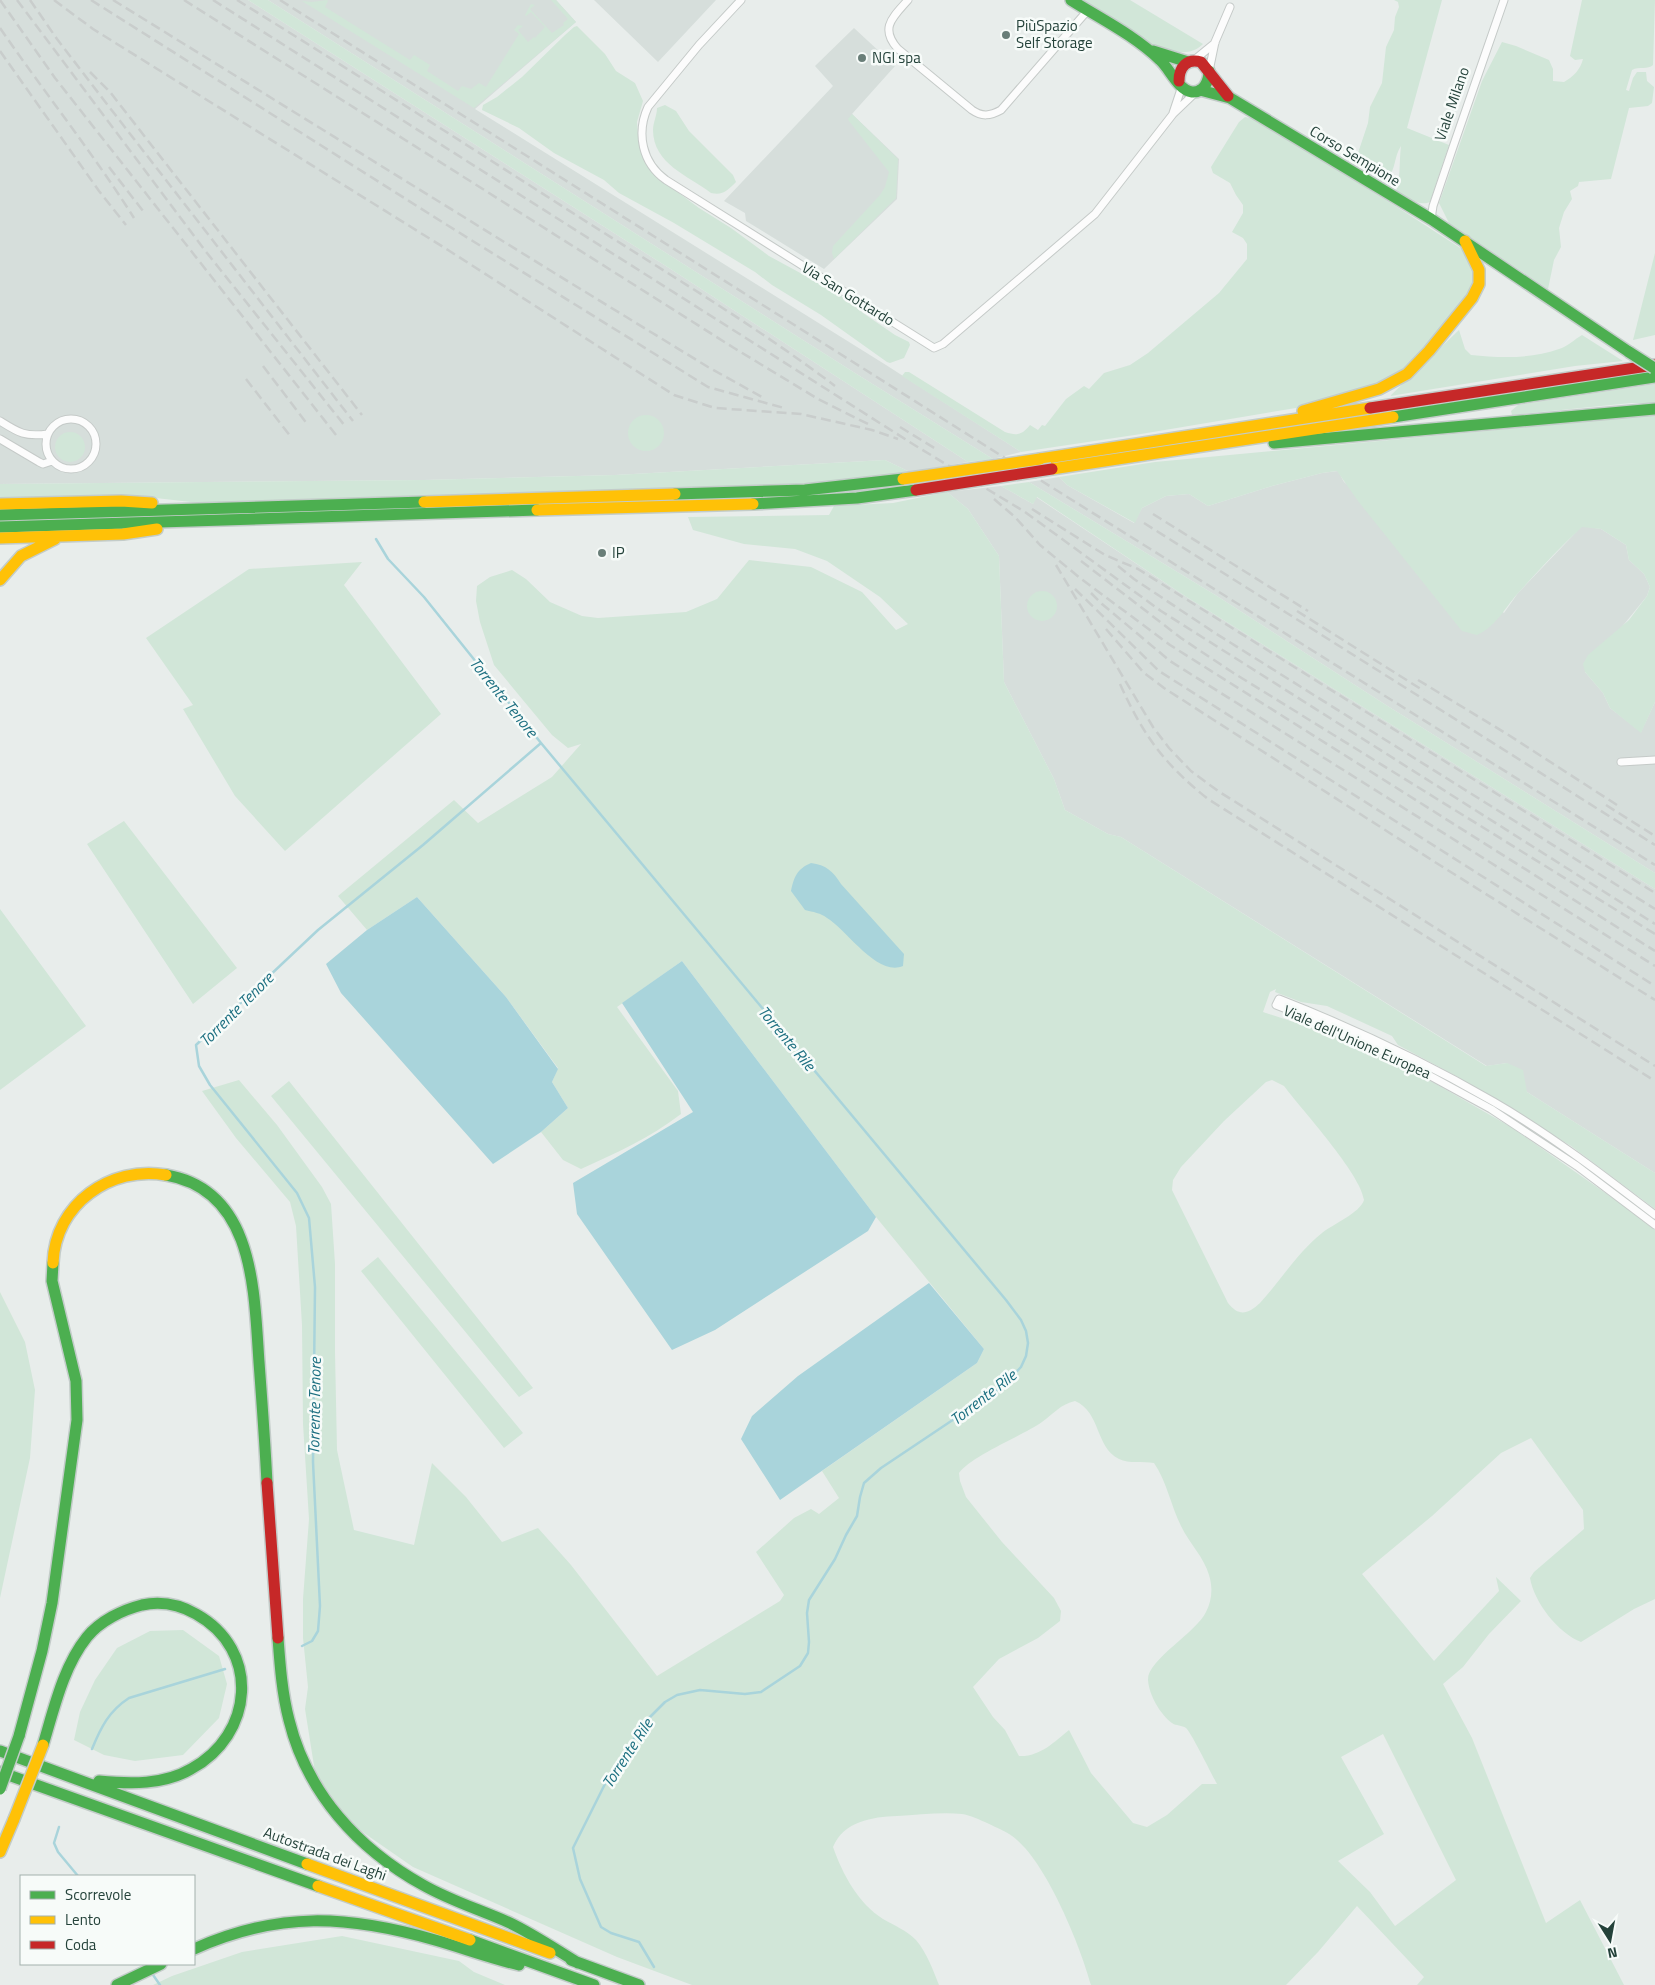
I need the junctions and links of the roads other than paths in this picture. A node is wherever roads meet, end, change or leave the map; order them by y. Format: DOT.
graph roads {
  1 [pos="741,0"];
  2 [pos="908,0"];
  3 [pos="1071,0"];
  4 [pos="1504,0"];
  5 [pos="1230,7"];
  6 [pos="1088,10"];
  7 [pos="1215,42"];
  8 [pos="1149,49"];
  9 [pos="1190,61"];
  10 [pos="1209,71"];
  11 [pos="1180,83"];
  12 [pos="1198,91"];
  13 [pos="1230,98"];
  14 [pos="1173,114"];
  15 [pos="1431,219"];
  16 [pos="1464,241"];
  17 [pos="1655,370"];
  18 [pos="1655,409"];
  19 [pos="0,421"];
  20 [pos="1206,433"];
  21 [pos="48,434"];
  22 [pos="0,439"];
  23 [pos="1209,446"];
  24 [pos="52,461"];
  25 [pos="0,504"];
  26 [pos="209,509"];
  27 [pos="0,515"];
  28 [pos="208,521"];
  29 [pos="0,527"];
  30 [pos="64,536"];
  31 [pos="0,538"];
  32 [pos="0,580"];
  33 [pos="1655,760"];
  34 [pos="1621,762"];
  35 [pos="1655,1214"];
  36 [pos="1655,1225"];
  37 [pos="0,1751"];
  38 [pos="0,1772"];
  39 [pos="77,1778"];
  40 [pos="0,1789"];
  41 [pos="0,1852"];
  42 [pos="195,1949"];
  43 [pos="578,1963"];
  44 [pos="160,1965"];
  45 [pos="572,1977"];
  46 [pos="119,1984"];
  47 [pos="594,1985"];
  48 [pos="639,1985"];
  1 -- 14 [label="street, Via San Gottardo"];
  2 -- 6 [label="street"];
  3 -- 6 [label="main road"];
  4 -- 15 [label="street, Viale Milano"];
  5 -- 7 [label="street"];
  6 -- 8 [label="main road"];
  7 -- 9 [label="street"];
  7 -- 10 [label="street"];
  8 -- 9 [label="main road"];
  8 -- 11 [label="main road"];
  9 -- 10 [label="main road"];
  9 -- 11 [label="main road"];
  10 -- 12 [label="main road"];
  10 -- 13 [label="main road, Corso Sempione"];
  11 -- 12 [label="main road"];
  11 -- 14 [label="street, Via San Gottardo"];
  12 -- 13 [label="main road, Corso Sempione"];
  12 -- 14 [label="street, Via San Gottardo"];
  13 -- 15 [label="main road, Corso Sempione"];
  15 -- 16 [label="main road, Corso Sempione"];
  16 -- 17 [label="main road, bridge"];
  16 -- 20 [label="main road"];
  17 -- 20 [label="main road"];
  17 -- 23 [label="main road"];
  18 -- 23 [label="main road"];
  19 -- 21 [label="street"];
  20 -- 26 [label="main road, bridge"];
  21 -- 24 [label="street"];
  21 -- 24 [label="street"];
  22 -- 24 [label="street"];
  23 -- 28 [label="main road, bridge"];
  25 -- 26 [label="main road"];
  26 -- 27 [label="main road"];
  28 -- 29 [label="main road"];
  28 -- 30 [label="main road"];
  30 -- 31 [label="main road"];
  30 -- 32 [label="main road"];
  33 -- 34 [label="street"];
  35 -- 36 [label="street, Viale dell'Unione Europea"];
  37 -- 39 [label="main road, Autostrada dei Laghi"];
  38 -- 45 [label="main road"];
  39 -- 41 [label="main road, bridge"];
  39 -- 43 [label="main road, Autostrada dei Laghi"];
  40 -- 43 [label="main road, bridge"];
  42 -- 45 [label="main road"];
  43 -- 48 [label="main road, Autostrada dei Laghi"];
  44 -- 46 [label="main road"];
  45 -- 47 [label="main road"];
}
